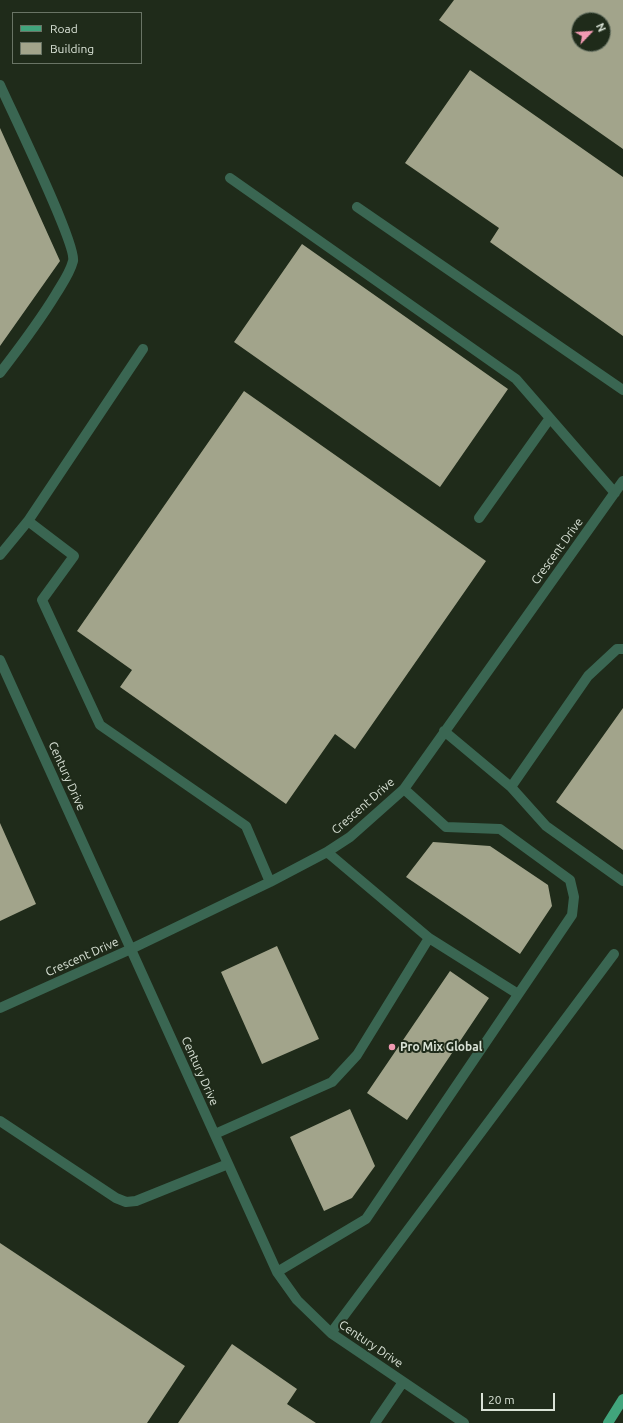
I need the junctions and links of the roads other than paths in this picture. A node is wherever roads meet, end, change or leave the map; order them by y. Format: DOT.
graph roads {
  1 [pos="0,85"];
  2 [pos="230,178"];
  3 [pos="357,206"];
  4 [pos="143,349"];
  5 [pos="0,373"];
  6 [pos="623,390"];
  7 [pos="550,418"];
  8 [pos="623,481"];
  9 [pos="615,493"];
  10 [pos="479,518"];
  11 [pos="28,521"];
  12 [pos="0,555"];
  13 [pos="623,649"];
  14 [pos="0,660"];
  15 [pos="444,731"];
  16 [pos="511,787"];
  17 [pos="404,789"];
  18 [pos="327,852"];
  19 [pos="623,881"];
  20 [pos="270,882"];
  21 [pos="429,938"];
  22 [pos="131,949"];
  23 [pos="614,954"];
  24 [pos="518,994"];
  25 [pos="0,1008"];
  26 [pos="0,1121"];
  27 [pos="215,1134"];
  28 [pos="228,1164"];
  29 [pos="277,1272"];
  30 [pos="331,1333"];
  31 [pos="403,1382"];
  32 [pos="623,1399"];
  33 [pos="375,1423"];
  34 [pos="464,1423"];
  35 [pos="608,1423"];
  1 -- 5 [label="street"];
  2 -- 7 [label="street"];
  3 -- 6 [label="street"];
  4 -- 11 [label="street"];
  7 -- 9 [label="street"];
  7 -- 10 [label="street"];
  8 -- 9 [label="street, Crescent Drive"];
  9 -- 15 [label="street, Crescent Drive"];
  11 -- 12 [label="street"];
  11 -- 20 [label="street"];
  13 -- 16 [label="street"];
  14 -- 22 [label="street, Century Drive"];
  15 -- 16 [label="street"];
  15 -- 17 [label="street, Crescent Drive"];
  16 -- 19 [label="street"];
  17 -- 18 [label="street, Crescent Drive"];
  17 -- 24 [label="street"];
  18 -- 20 [label="street, Crescent Drive"];
  18 -- 21 [label="street"];
  20 -- 22 [label="street, Crescent Drive"];
  21 -- 24 [label="street"];
  21 -- 27 [label="street"];
  22 -- 25 [label="street, Crescent Drive"];
  22 -- 27 [label="street, Century Drive"];
  23 -- 30 [label="street"];
  24 -- 29 [label="street"];
  26 -- 28 [label="street"];
  27 -- 28 [label="street, Century Drive"];
  28 -- 29 [label="street, Century Drive"];
  29 -- 30 [label="street, Century Drive"];
  30 -- 31 [label="street, Century Drive"];
  31 -- 33 [label="street"];
  31 -- 34 [label="street, Century Drive"];
  32 -- 35 [label="main road"];
}
